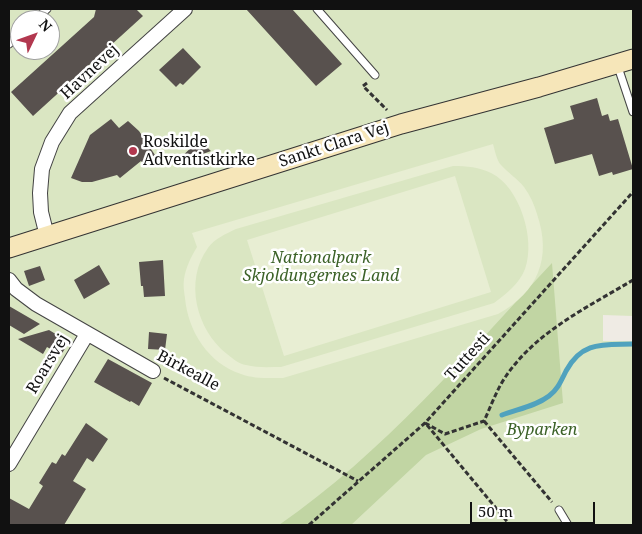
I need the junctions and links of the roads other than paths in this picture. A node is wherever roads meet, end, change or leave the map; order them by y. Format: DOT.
graph roads {
  1 [pos="185,9"];
  2 [pos="317,9"];
  3 [pos="625,61"];
  4 [pos="375,75"];
  5 [pos="633,112"];
  6 [pos="47,236"];
  7 [pos="9,248"];
  8 [pos="9,280"];
  9 [pos="87,334"];
  10 [pos="153,372"];
  11 [pos="9,464"];
  12 [pos="559,510"];
  13 [pos="568,525"];
  1 -- 6 [label="street, Havnevej"];
  2 -- 4 [label="lane"];
  3 -- 5 [label="lane"];
  3 -- 6 [label="main road, Sankt Clara Vej"];
  6 -- 7 [label="main road, Sankt Clara Vej"];
  8 -- 9 [label="street, Birkealle"];
  9 -- 10 [label="street, Birkealle"];
  9 -- 11 [label="street, Roarsvej"];
  12 -- 13 [label="lane"];
}
